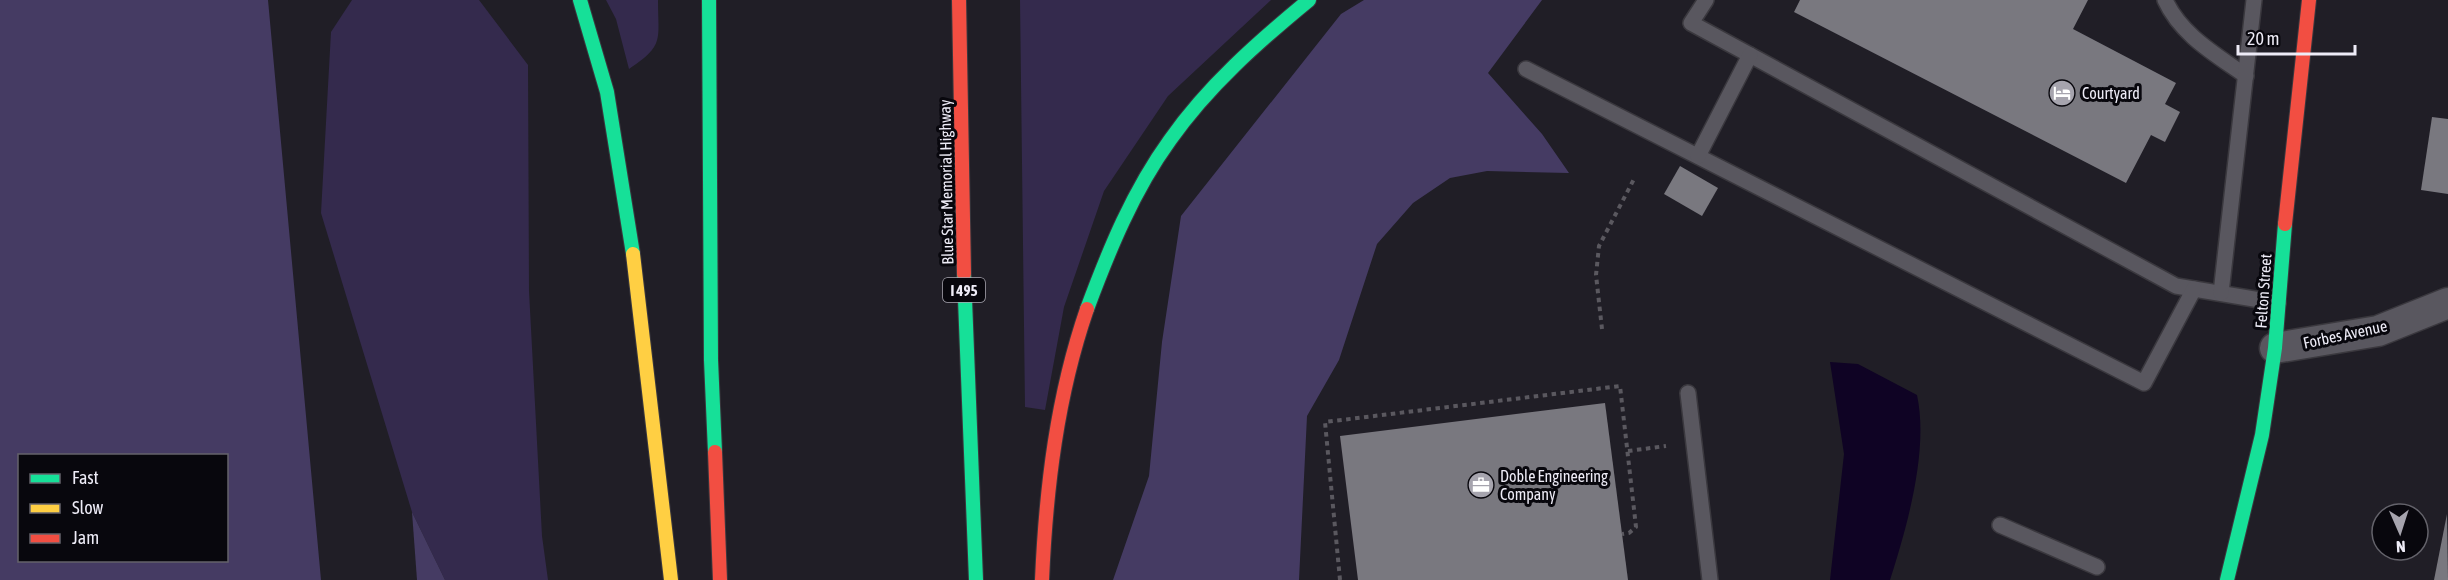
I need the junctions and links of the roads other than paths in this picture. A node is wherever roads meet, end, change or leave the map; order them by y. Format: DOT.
graph roads {
  1 [pos="580,0"];
  2 [pos="709,0"];
  3 [pos="959,0"];
  4 [pos="1309,0"];
  5 [pos="1706,0"];
  6 [pos="2165,0"];
  7 [pos="2254,0"];
  8 [pos="2309,0"];
  9 [pos="1750,55"];
  10 [pos="1526,69"];
  11 [pos="2246,76"];
  12 [pos="1698,156"];
  13 [pos="2194,289"];
  14 [pos="2221,293"];
  15 [pos="2278,303"];
  16 [pos="2448,303"];
  17 [pos="2275,348"];
  18 [pos="1688,393"];
  19 [pos="2000,525"];
  20 [pos="2097,567"];
  21 [pos="671,580"];
  22 [pos="720,580"];
  23 [pos="976,580"];
  24 [pos="1042,580"];
  25 [pos="1710,580"];
  26 [pos="2227,580"];
  1 -- 21 [label="main road"];
  2 -- 22 [label="main road"];
  3 -- 23 [label="main road, Blue Star Memorial Highway / I 495"];
  4 -- 24 [label="main road"];
  5 -- 9 [label="lane"];
  6 -- 11 [label="lane"];
  7 -- 11 [label="lane"];
  8 -- 15 [label="main road, Felton Street"];
  9 -- 12 [label="lane"];
  9 -- 13 [label="lane"];
  10 -- 12 [label="lane"];
  11 -- 14 [label="lane"];
  12 -- 13 [label="lane"];
  13 -- 14 [label="lane"];
  14 -- 15 [label="lane"];
  15 -- 17 [label="main road, Felton Street"];
  16 -- 17 [label="street, Forbes Avenue"];
  17 -- 26 [label="main road, Felton Street"];
  18 -- 25 [label="lane"];
  19 -- 20 [label="lane"];
}
